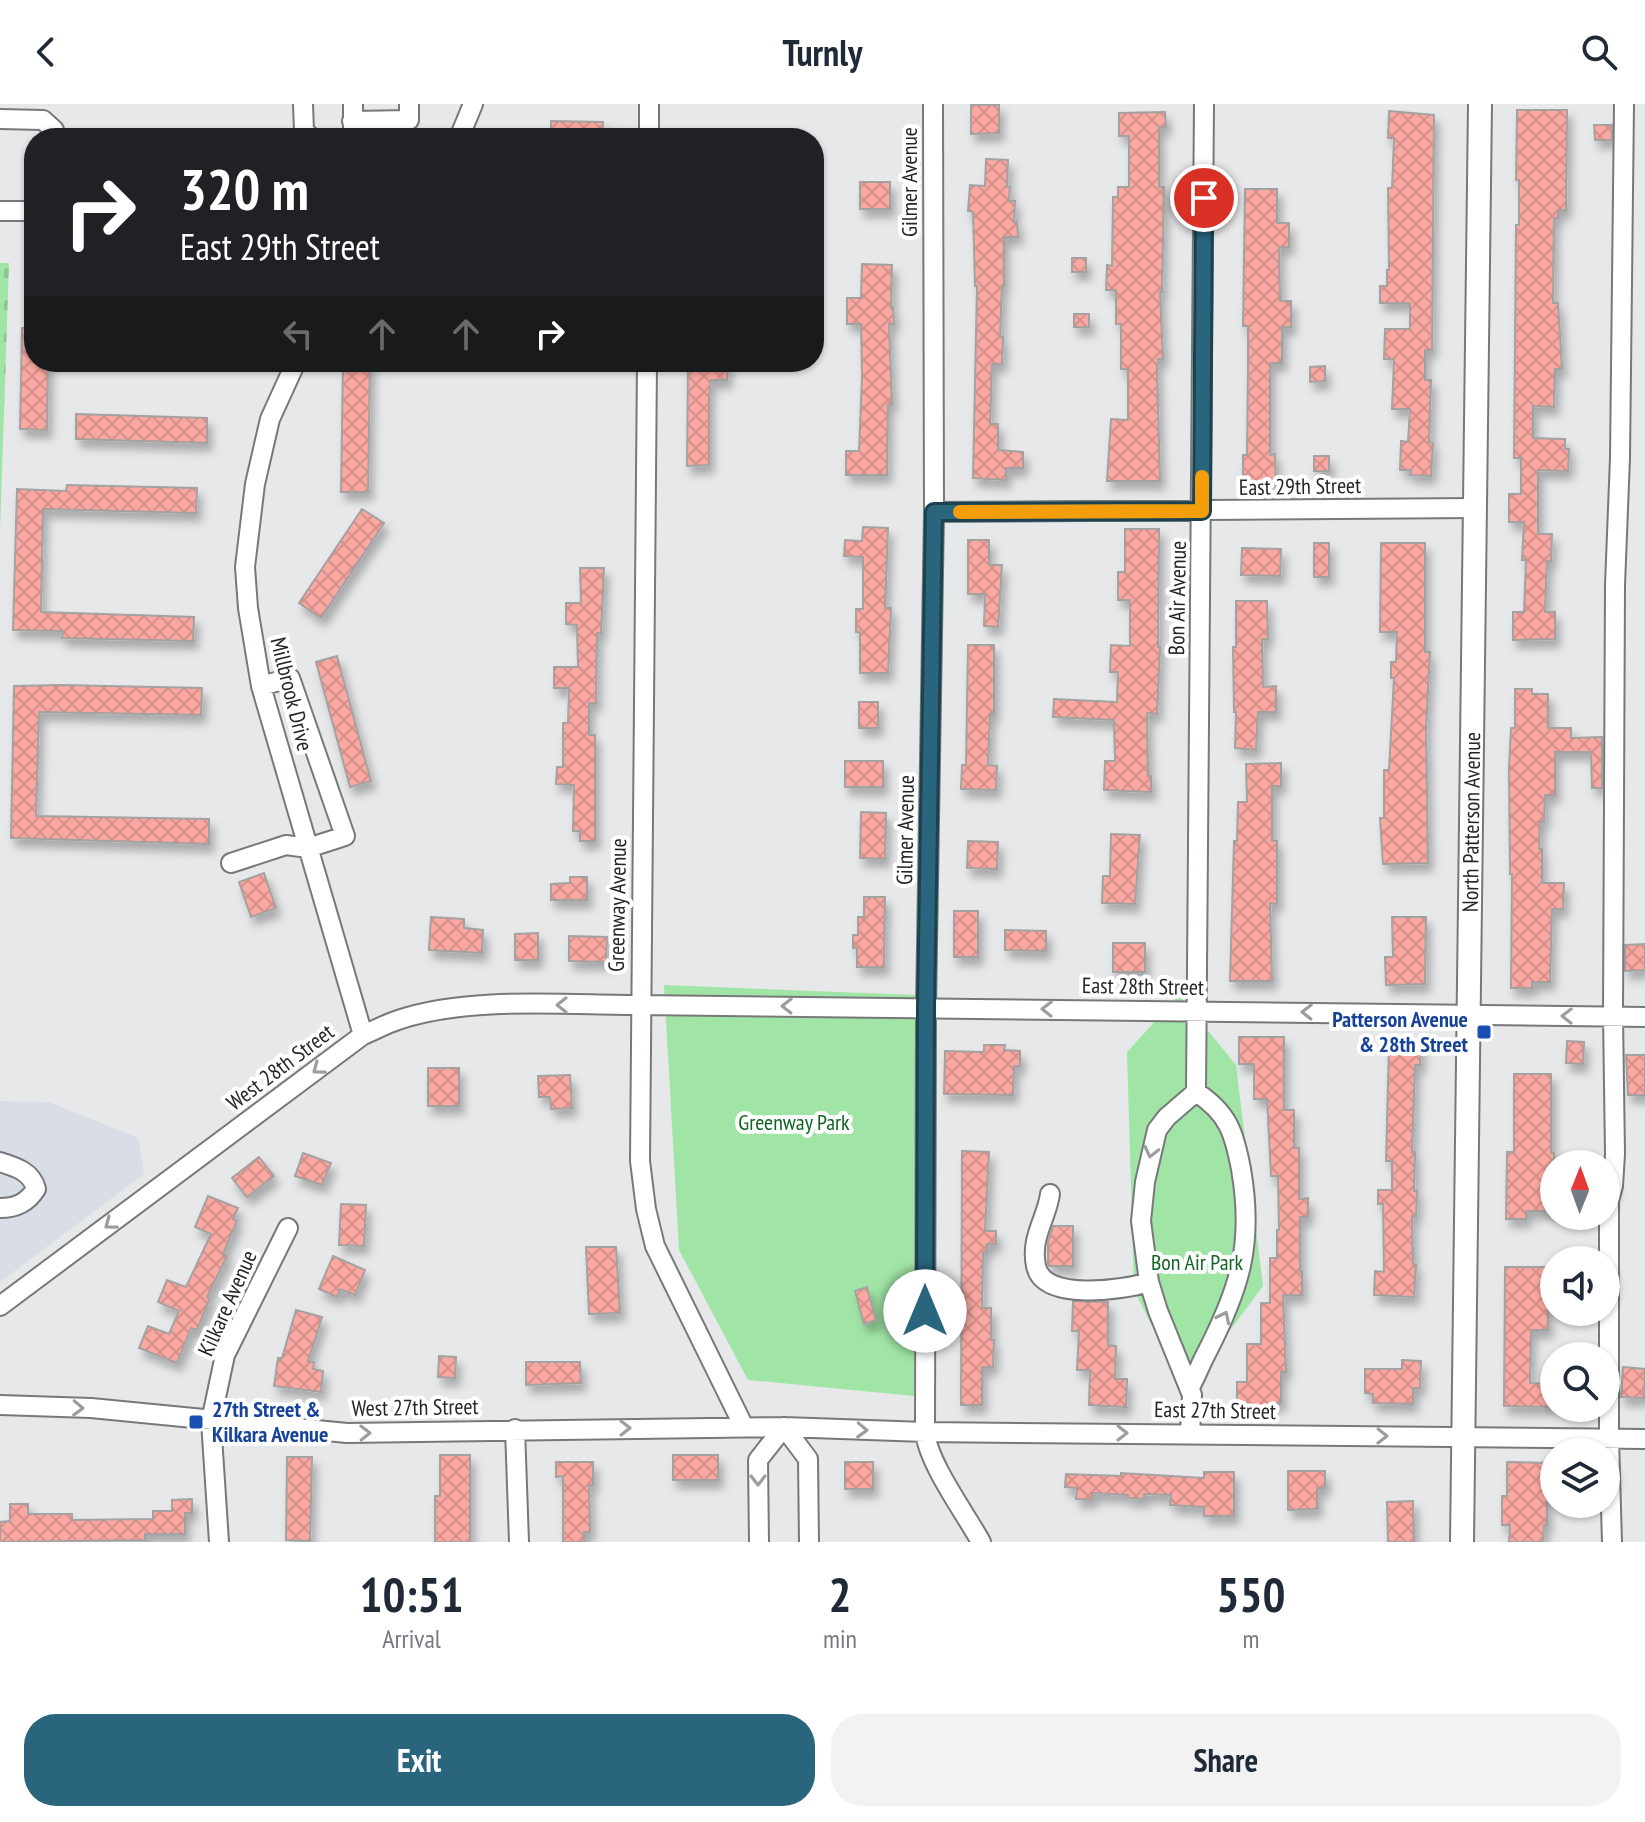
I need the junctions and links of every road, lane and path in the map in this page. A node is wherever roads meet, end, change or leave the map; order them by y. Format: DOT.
graph roads {
  1 [pos="303,104"];
  2 [pos="409,104"];
  3 [pos="473,104"];
  4 [pos="649,104"];
  5 [pos="933,104"];
  6 [pos="1204,104"];
  7 [pos="1480,104"];
  8 [pos="1624,104"];
  9 [pos="0,119"];
  10 [pos="353,121"];
  11 [pos="52,128"];
  12 [pos="304,128"];
  13 [pos="463,128"];
  14 [pos="649,128"];
  15 [pos="0,211"];
  16 [pos="24,211"];
  17 [pos="291,372"];
  18 [pos="647,372"];
  19 [pos="1475,508"];
  20 [pos="1202,511"];
  21 [pos="934,512"];
  22 [pos="261,686"];
  23 [pos="308,848"];
  24 [pos="231,863"];
  25 [pos="640,1005"];
  26 [pos="926,1007"];
  27 [pos="1195,1011"];
  28 [pos="1468,1015"];
  29 [pos="1613,1016"];
  30 [pos="1645,1017"];
  31 [pos="363,1035"];
  32 [pos="1196,1092"];
  33 [pos="0,1162"];
  34 [pos="1050,1194"];
  35 [pos="0,1208"];
  36 [pos="288,1228"];
  37 [pos="1149,1282"];
  38 [pos="0,1306"];
  39 [pos="1190,1387"];
  40 [pos="0,1405"];
  41 [pos="211,1421"];
  42 [pos="744,1427"];
  43 [pos="784,1427"];
  44 [pos="515,1429"];
  45 [pos="925,1432"];
  46 [pos="1190,1433"];
  47 [pos="1465,1438"];
  48 [pos="1609,1438"];
  49 [pos="1540,1439"];
  50 [pos="1620,1439"];
  51 [pos="1645,1439"];
  52 [pos="1611,1518"];
  53 [pos="219,1542"];
  54 [pos="519,1542"];
  55 [pos="759,1542"];
  56 [pos="809,1542"];
  57 [pos="981,1542"];
  58 [pos="1462,1542"];
  59 [pos="1612,1542"];
  1 -- 12 [label="street"];
  2 -- 10 [label="street"];
  3 -- 13 [label="street"];
  4 -- 14 [label="street"];
  5 -- 21 [label="street, Gilmer Avenue"];
  6 -- 20 [label="street, Bon Air Avenue"];
  7 -- 19 [label="main road, North Patterson Avenue"];
  8 -- 29 [label="street"];
  9 -- 11 [label="street"];
  15 -- 16 [label="street"];
  17 -- 22 [label="street, Millbrook Drive"];
  18 -- 25 [label="street, Greenway Avenue"];
  19 -- 20 [label="street, East 29th Street"];
  19 -- 28 [label="main road, North Patterson Avenue"];
  20 -- 21 [label="street, East 29th Street"];
  20 -- 27 [label="street, Bon Air Avenue"];
  21 -- 26 [label="street, Gilmer Avenue"];
  22 -- 23 [label="street, Millbrook Drive"];
  22 -- 23 [label="street"];
  23 -- 24 [label="street"];
  23 -- 31 [label="street, Millbrook Drive"];
  26 -- 25 [label="street, East 28th Street, one-way"];
  25 -- 31 [label="street, West 28th Street, one-way"];
  25 -- 42 [label="street, Greenway Avenue"];
  27 -- 26 [label="street, East 28th Street, one-way"];
  26 -- 45 [label="street, Gilmer Avenue"];
  28 -- 27 [label="street, East 28th Street, one-way"];
  27 -- 32 [label="street, Bon Air Avenue"];
  29 -- 28 [label="street, East 28th Street, one-way"];
  28 -- 47 [label="main road, North Patterson Avenue"];
  29 -- 30 [label="street, East 28th Street"];
  29 -- 48 [label="street"];
  31 -- 38 [label="street, West 28th Street, one-way"];
  32 -- 37 [label="street, one-way"];
  39 -- 32 [label="street, one-way"];
  33 -- 35 [label="street"];
  34 -- 37 [label="street"];
  36 -- 41 [label="street, Kilkare Avenue"];
  37 -- 39 [label="street"];
  39 -- 46 [label="street"];
  40 -- 41 [label="street, West 27th Street, one-way"];
  41 -- 44 [label="street, West 27th Street, one-way"];
  41 -- 53 [label="street, Kilkare Avenue"];
  42 -- 43 [label="street, West 27th Street"];
  44 -- 42 [label="street, West 27th Street, one-way"];
  43 -- 45 [label="street, East 27th Street, one-way"];
  43 -- 55 [label="street, one-way"];
  43 -- 56 [label="street"];
  44 -- 54 [label="street"];
  45 -- 46 [label="street, East 27th Street, one-way"];
  45 -- 57 [label="street, Gilmer Avenue"];
  46 -- 47 [label="street, East 27th Street, one-way"];
  47 -- 49 [label="street, East 27th Street"];
  47 -- 58 [label="main road, North Patterson Avenue"];
  50 -- 51 [label="street, East 27th Street"];
  52 -- 59 [label="street"];
}
